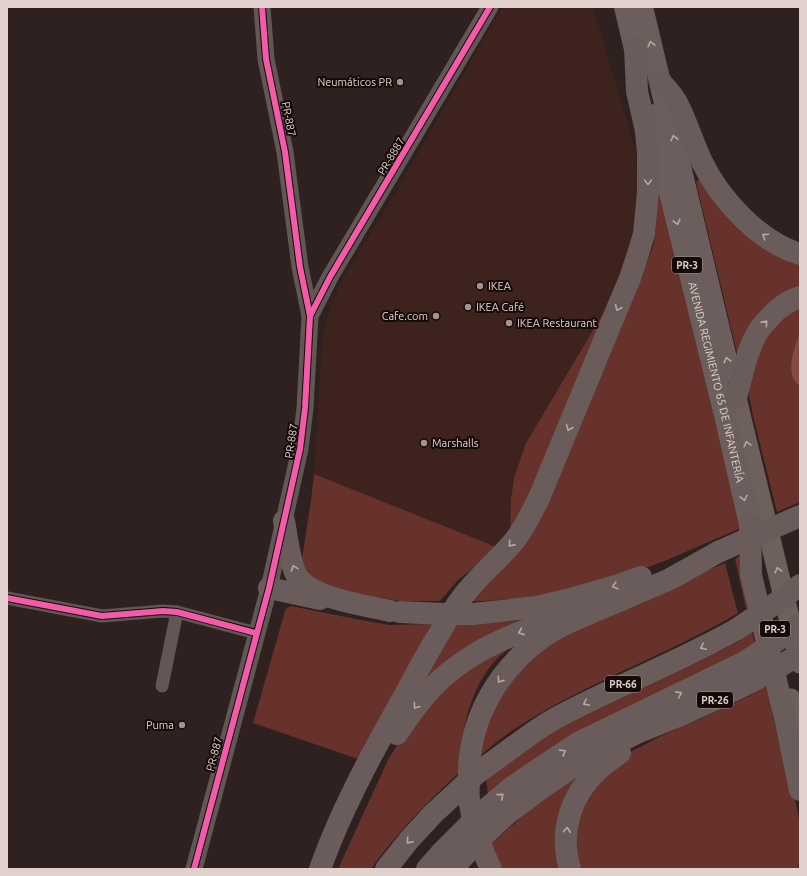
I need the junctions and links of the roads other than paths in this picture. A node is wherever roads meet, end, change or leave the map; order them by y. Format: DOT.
graph roads {
  1 [pos="262,7"];
  2 [pos="490,7"];
  3 [pos="625,7"];
  4 [pos="642,7"];
  5 [pos="635,47"];
  6 [pos="660,81"];
  7 [pos="800,254"];
  8 [pos="800,297"];
  9 [pos="310,316"];
  10 [pos="736,398"];
  11 [pos="800,516"];
  12 [pos="284,521"];
  13 [pos="750,524"];
  14 [pos="718,552"];
  15 [pos="800,585"];
  16 [pos="269,588"];
  17 [pos="7,598"];
  18 [pos="598,610"];
  19 [pos="395,611"];
  20 [pos="177,612"];
  21 [pos="800,625"];
  22 [pos="256,633"];
  23 [pos="800,654"];
  24 [pos="800,663"];
  25 [pos="162,686"];
  26 [pos="682,715"];
  27 [pos="800,735"];
  28 [pos="535,782"];
  29 [pos="800,790"];
  30 [pos="447,860"];
  31 [pos="194,869"];
  32 [pos="320,869"];
  33 [pos="331,869"];
  34 [pos="386,869"];
  35 [pos="427,869"];
  36 [pos="491,869"];
  37 [pos="570,869"];
  1 -- 9 [label="street, PR-887"];
  2 -- 9 [label="street, PR-8887 / PR-8887"];
  3 -- 5 [label="highway, AVENIDA REGIMIENTO 65 DE INFANTERÍA / PR-3"];
  6 -- 4 [label="highway, AVENIDA REGIMIENTO 65 DE INFANTERÍA / PR-3, one-way"];
  5 -- 13 [label="highway, AVENIDA REGIMIENTO 65 DE INFANTERÍA / PR-3, one-way"];
  5 -- 32 [label="highway, one-way"];
  7 -- 6 [label="highway, one-way"];
  10 -- 6 [label="highway, AVENIDA REGIMIENTO 65 DE INFANTERÍA / PR-3, one-way"];
  10 -- 8 [label="highway, one-way"];
  9 -- 12 [label="street, PR-887"];
  24 -- 10 [label="main road, AVENIDA REGIMIENTO 65 DE INFANTERÍA / PR-3, one-way"];
  11 -- 14 [label="highway, bridge"];
  12 -- 16 [label="street, PR-887"];
  19 -- 12 [label="highway, one-way"];
  13 -- 27 [label="main road, AVENIDA REGIMIENTO 65 DE INFANTERÍA / PR-3"];
  13 -- 29 [label="highway"];
  14 -- 18 [label="highway"];
  14 -- 19 [label="highway, one-way, bridge"];
  15 -- 34 [label="highway, PR-66, one-way, bridge"];
  16 -- 19 [label="highway"];
  16 -- 22 [label="street, PR-887"];
  17 -- 20 [label="street"];
  18 -- 33 [label="highway, one-way"];
  18 -- 36 [label="highway, one-way"];
  20 -- 22 [label="street"];
  20 -- 25 [label="street"];
  28 -- 21 [label="highway, one-way, bridge"];
  22 -- 31 [label="street, PR-887"];
  23 -- 26 [label="highway, PR-26, bridge"];
  26 -- 28 [label="highway"];
  37 -- 26 [label="highway, one-way"];
  30 -- 28 [label="highway, one-way, bridge"];
  30 -- 35 [label="highway"];
}
